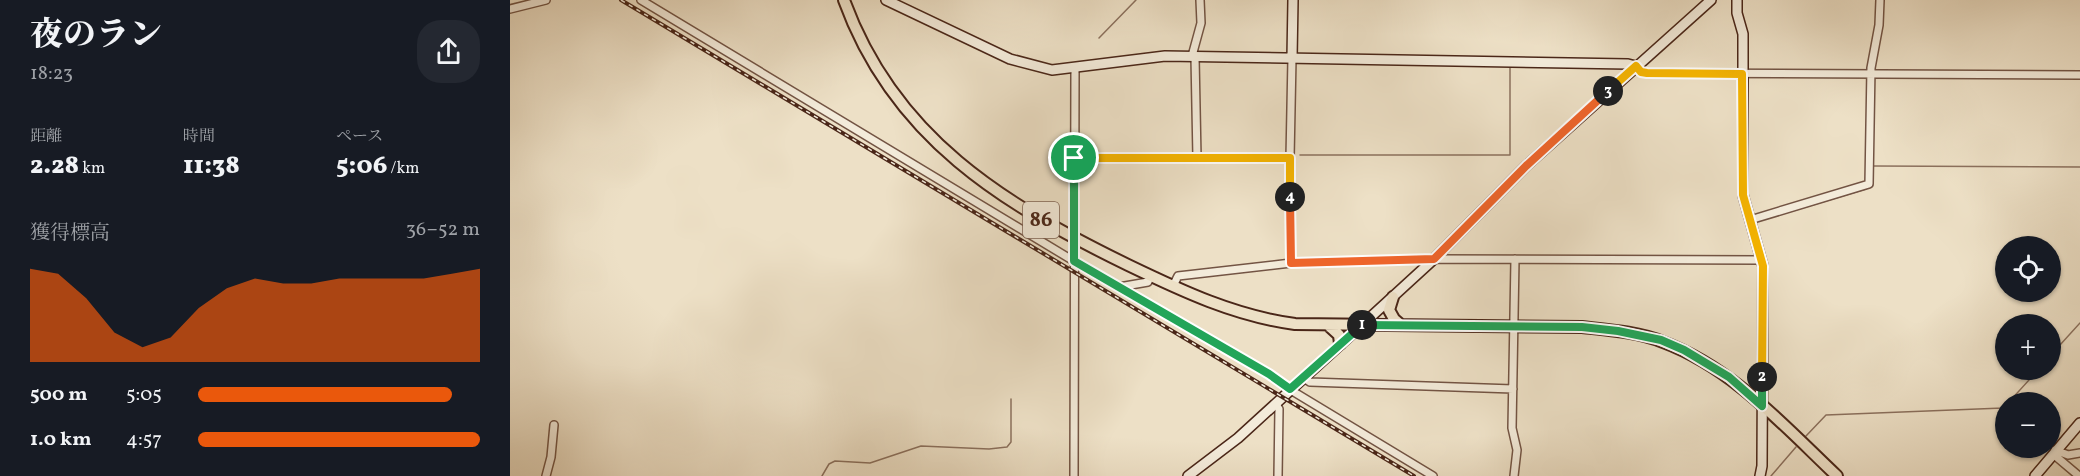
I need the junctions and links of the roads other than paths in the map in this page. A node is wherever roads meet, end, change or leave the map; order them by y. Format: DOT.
graph roads {
  1 [pos="546,0"];
  2 [pos="641,0"];
  3 [pos="844,0"];
  4 [pos="886,0"];
  5 [pos="1200,0"];
  6 [pos="1293,0"];
  7 [pos="1711,0"];
  8 [pos="1737,0"];
  9 [pos="1880,0"];
  10 [pos="510,9"];
  11 [pos="1194,56"];
  12 [pos="1292,58"];
  13 [pos="1636,66"];
  14 [pos="1075,69"];
  15 [pos="1742,74"];
  16 [pos="1871,74"];
  17 [pos="2080,75"];
  18 [pos="1074,158"];
  19 [pos="1197,158"];
  20 [pos="1290,158"];
  21 [pos="1750,220"];
  22 [pos="1075,237"];
  23 [pos="1434,259"];
  24 [pos="1515,259"];
  25 [pos="1762,260"];
  26 [pos="1074,261"];
  27 [pos="1291,263"];
  28 [pos="1150,276"];
  29 [pos="1173,286"];
  30 [pos="1119,287"];
  31 [pos="1393,297"];
  32 [pos="1363,324"];
  33 [pos="1328,325"];
  34 [pos="1401,325"];
  35 [pos="1514,326"];
  36 [pos="1340,344"];
  37 [pos="1304,378"];
  38 [pos="1290,389"];
  39 [pos="1512,389"];
  40 [pos="1276,404"];
  41 [pos="1762,406"];
  42 [pos="2080,423"];
  43 [pos="554,425"];
  44 [pos="2061,444"];
  45 [pos="2061,453"];
  46 [pos="2080,453"];
  47 [pos="2049,458"];
  48 [pos="2060,458"];
  49 [pos="546,476"];
  50 [pos="1074,476"];
  51 [pos="1188,476"];
  52 [pos="1278,476"];
  53 [pos="1433,476"];
  54 [pos="1514,476"];
  55 [pos="1760,476"];
  56 [pos="1838,476"];
  57 [pos="2035,476"];
  58 [pos="2079,476"];
  1 -- 10 [label="street"];
  2 -- 26 [label="street"];
  3 -- 22 [label="main road, 86"];
  4 -- 14 [label="street"];
  5 -- 11 [label="street"];
  6 -- 12 [label="street"];
  7 -- 13 [label="street"];
  8 -- 15 [label="street"];
  9 -- 16 [label="street"];
  11 -- 12 [label="street"];
  11 -- 14 [label="street"];
  11 -- 19 [label="street"];
  12 -- 13 [label="street"];
  12 -- 20 [label="street"];
  13 -- 15 [label="street"];
  13 -- 23 [label="street"];
  14 -- 18 [label="street"];
  15 -- 16 [label="street"];
  15 -- 21 [label="street"];
  16 -- 17 [label="street"];
  16 -- 21 [label="street"];
  18 -- 19 [label="street"];
  18 -- 22 [label="street"];
  19 -- 20 [label="street"];
  20 -- 27 [label="street"];
  21 -- 25 [label="street"];
  22 -- 26 [label="street"];
  22 -- 28 [label="main road, 86"];
  23 -- 24 [label="street"];
  23 -- 27 [label="street"];
  23 -- 31 [label="street"];
  24 -- 25 [label="street"];
  24 -- 35 [label="street"];
  25 -- 41 [label="street"];
  26 -- 30 [label="street"];
  26 -- 50 [label="street"];
  27 -- 29 [label="street"];
  28 -- 29 [label="main road, 86"];
  28 -- 30 [label="street"];
  29 -- 33 [label="main road, 86"];
  30 -- 38 [label="street"];
  31 -- 32 [label="street"];
  31 -- 34 [label="main road"];
  32 -- 33 [label="main road, 86"];
  32 -- 34 [label="main road, 86"];
  32 -- 36 [label="street"];
  33 -- 36 [label="main road"];
  34 -- 35 [label="main road, 86"];
  35 -- 39 [label="street"];
  35 -- 41 [label="main road, 86"];
  36 -- 37 [label="street"];
  37 -- 38 [label="street"];
  37 -- 39 [label="street"];
  38 -- 40 [label="street"];
  38 -- 53 [label="street"];
  39 -- 54 [label="street"];
  40 -- 51 [label="street"];
  40 -- 52 [label="street"];
  41 -- 55 [label="street"];
  41 -- 56 [label="main road, 86"];
  42 -- 44 [label="street"];
  43 -- 49 [label="street"];
  45 -- 46 [label="street"];
  47 -- 57 [label="street"];
  48 -- 58 [label="street"];
}
